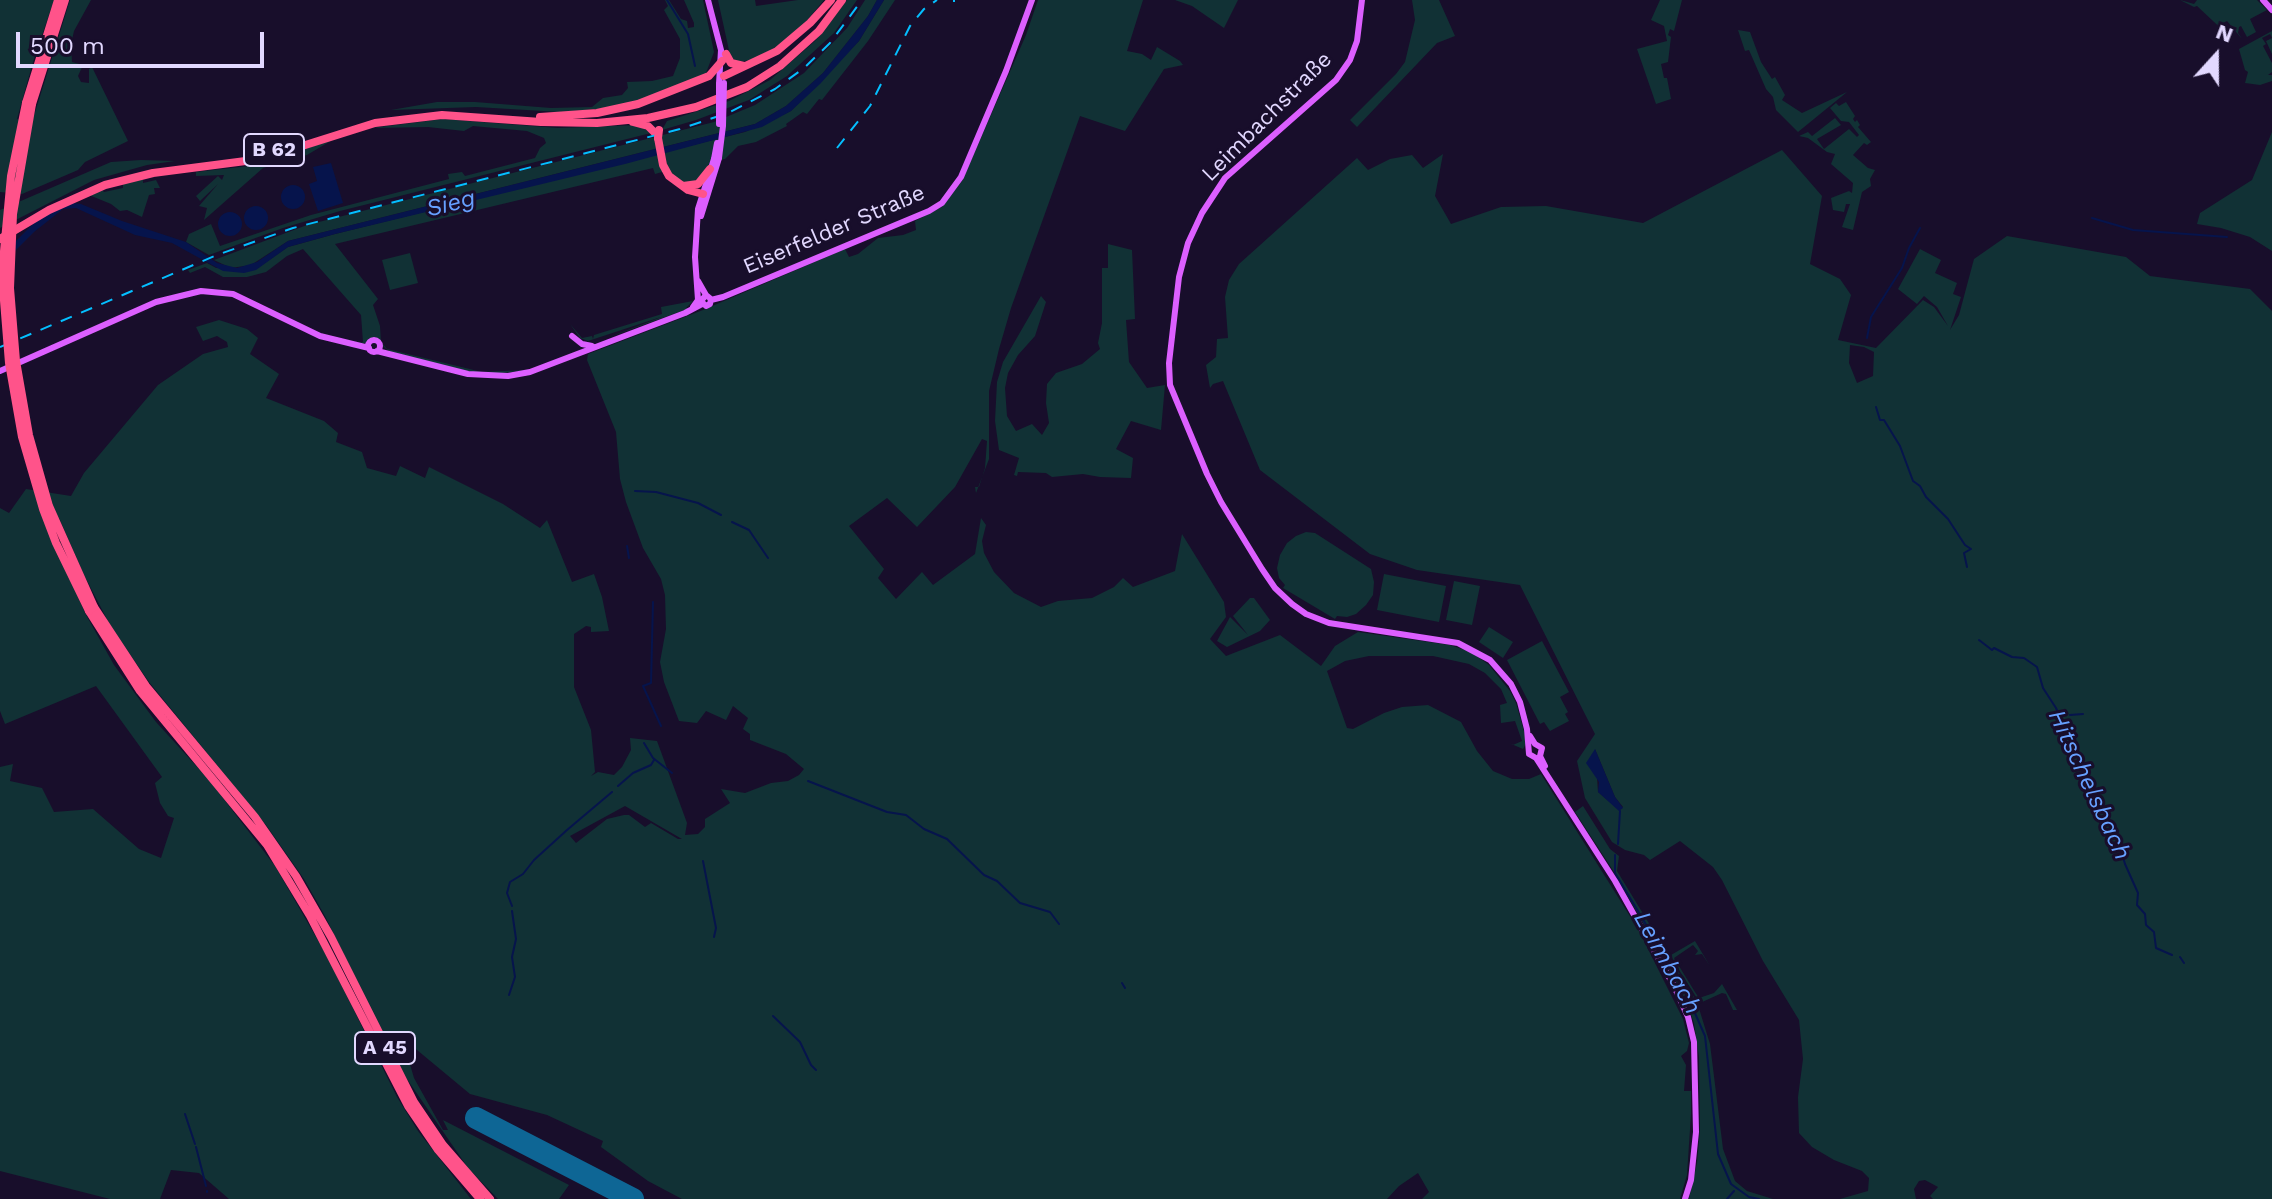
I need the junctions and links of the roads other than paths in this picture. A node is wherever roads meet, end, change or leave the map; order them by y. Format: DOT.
graph roads {
  1 [pos="58,0"];
  2 [pos="65,0"];
  3 [pos="710,0"];
  4 [pos="834,0"];
  5 [pos="842,0"];
  6 [pos="1032,0"];
  7 [pos="1362,0"];
  8 [pos="2263,0"];
  9 [pos="2272,10"];
  10 [pos="724,57"];
  11 [pos="745,66"];
  12 [pos="709,76"];
  13 [pos="722,80"];
  14 [pos="29,104"];
  15 [pos="679,111"];
  16 [pos="540,117"];
  17 [pos="628,121"];
  18 [pos="657,133"];
  19 [pos="716,158"];
  20 [pos="710,169"];
  21 [pos="682,186"];
  22 [pos="87,189"];
  23 [pos="705,194"];
  24 [pos="0,236"];
  25 [pos="697,278"];
  26 [pos="705,299"];
  27 [pos="685,313"];
  28 [pos="572,336"];
  29 [pos="596,347"];
  30 [pos="0,371"];
  31 [pos="1532,745"];
  32 [pos="1538,757"];
  33 [pos="296,883"];
  34 [pos="480,1199"];
  35 [pos="490,1199"];
  36 [pos="1685,1199"];
  1 -- 14 [label="highway, A 45"];
  2 -- 14 [label="highway, A 45"];
  3 -- 10 [label="main road"];
  4 -- 11 [label="highway, B 62"];
  4 -- 16 [label="highway, B 62"];
  5 -- 15 [label="highway, B 62"];
  6 -- 26 [label="main road, Eiserfelder Straße"];
  7 -- 31 [label="main road, Leimbachstraße"];
  8 -- 9 [label="main road"];
  10 -- 11 [label="highway"];
  10 -- 12 [label="highway, B 62"];
  10 -- 13 [label="main road"];
  11 -- 13 [label="highway, B 62"];
  12 -- 13 [label="highway, B 62"];
  12 -- 16 [label="highway, B 62"];
  13 -- 19 [label="main road, bridge"];
  14 -- 33 [label="highway, A 45, bridge"];
  15 -- 17 [label="highway, B 62"];
  15 -- 18 [label="highway, B 62"];
  16 -- 22 [label="highway, B 62"];
  17 -- 18 [label="highway, B 62"];
  17 -- 22 [label="highway, B 62"];
  18 -- 21 [label="highway"];
  19 -- 20 [label="main road"];
  19 -- 23 [label="main road"];
  20 -- 21 [label="highway"];
  20 -- 23 [label="main road"];
  21 -- 23 [label="highway"];
  22 -- 24 [label="highway, B 62"];
  23 -- 25 [label="main road"];
  25 -- 26 [label="main road"];
  25 -- 27 [label="main road"];
  26 -- 27 [label="main road, Eiserfelder Straße"];
  27 -- 29 [label="main road, Eiserfelder Straße"];
  28 -- 29 [label="main road"];
  29 -- 30 [label="main road, Eiserfelder Straße"];
  31 -- 32 [label="main road, Leimbachstraße"];
  31 -- 32 [label="main road, Leimbachstraße"];
  32 -- 36 [label="main road, Leimbachstraße"];
  33 -- 34 [label="highway, A 45"];
  33 -- 35 [label="highway, A 45"];
}
